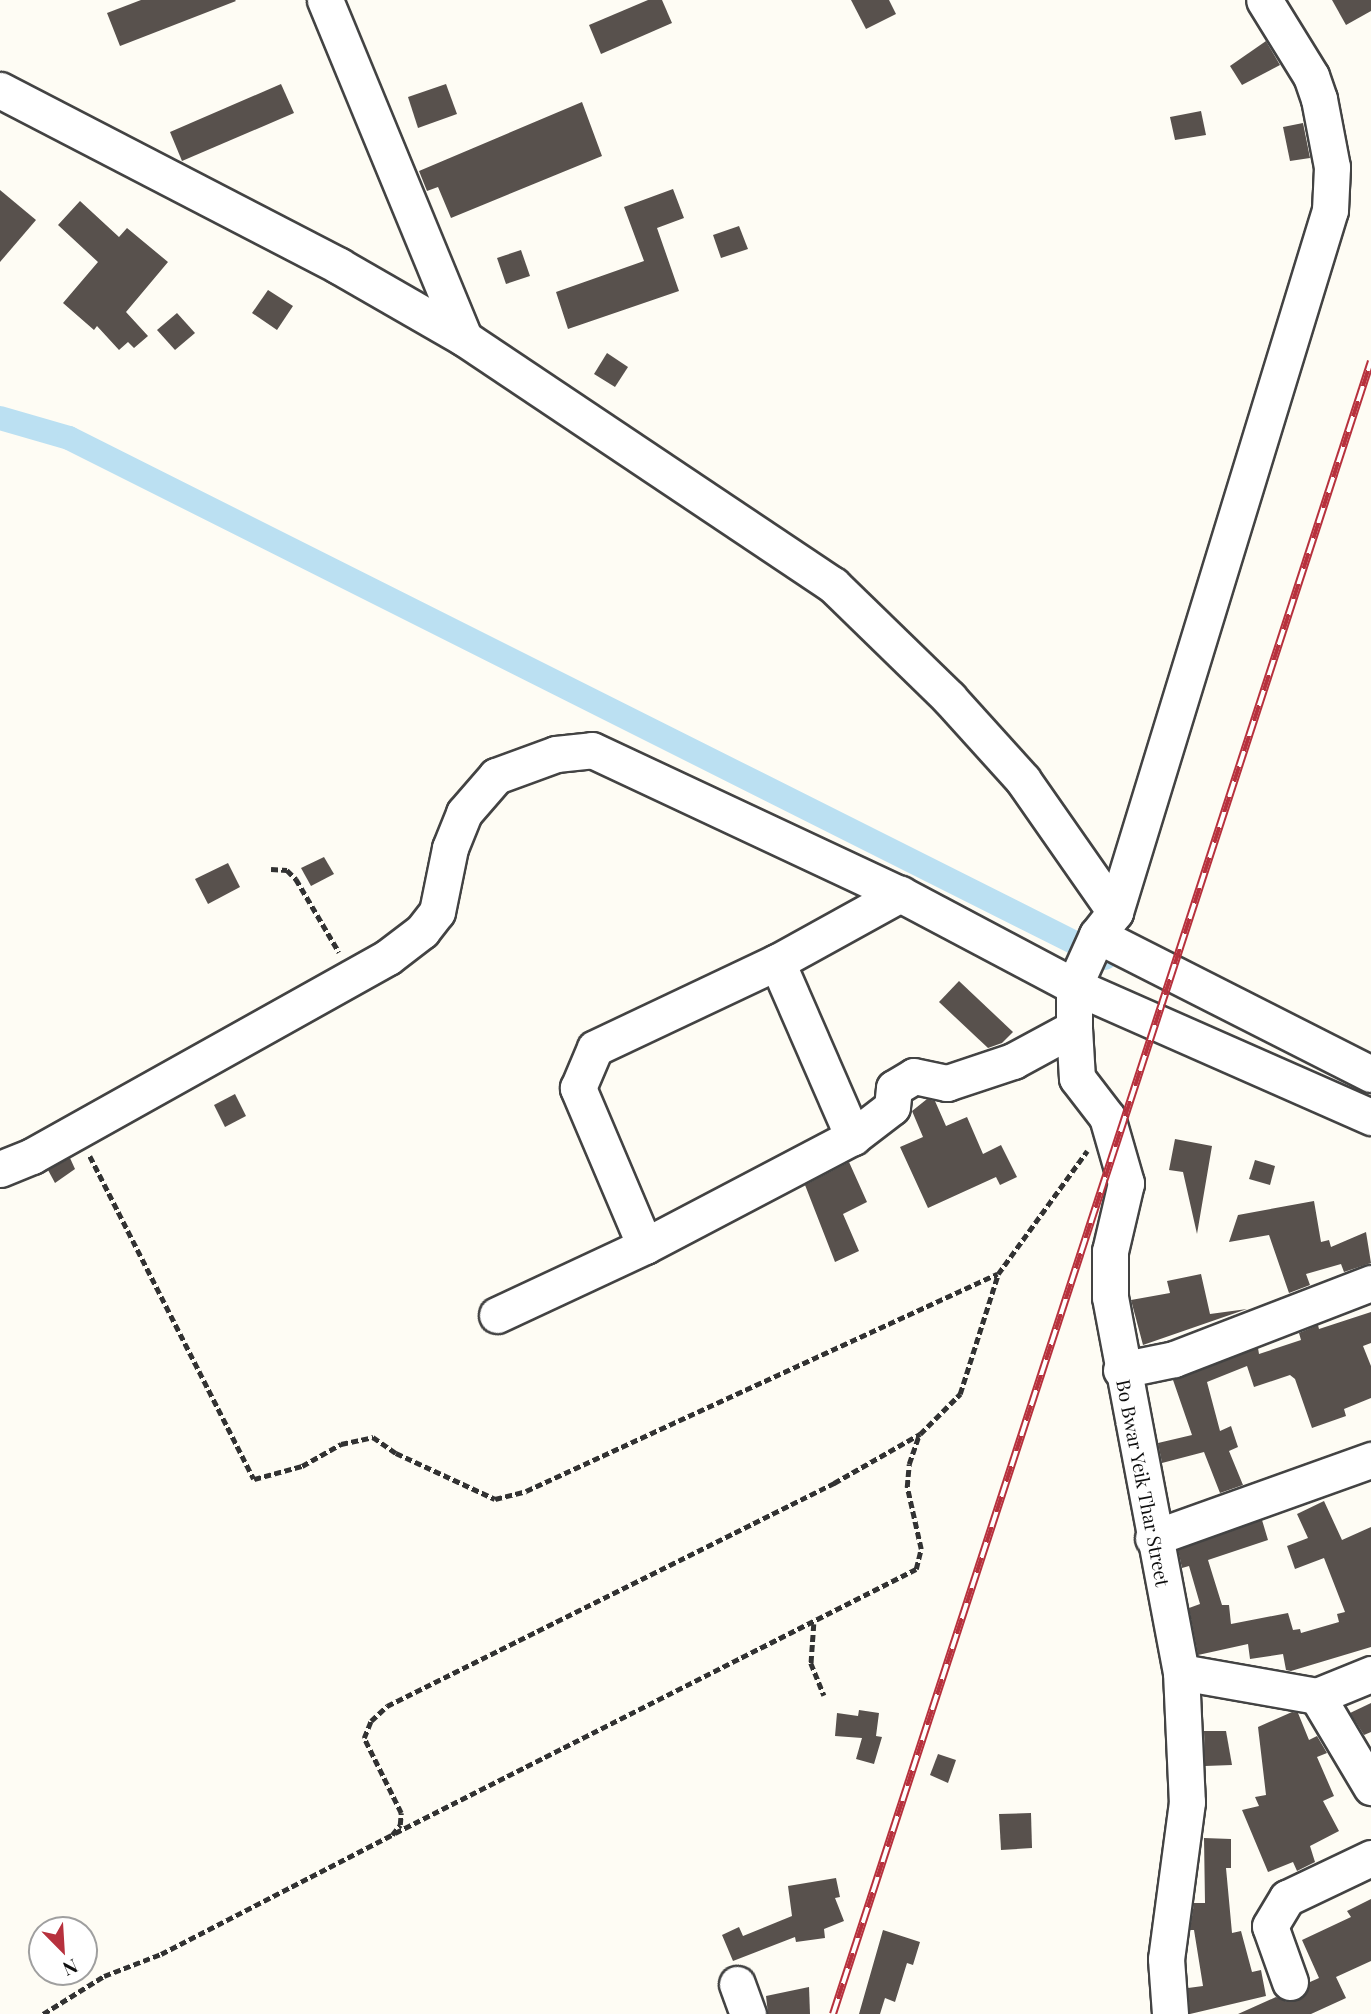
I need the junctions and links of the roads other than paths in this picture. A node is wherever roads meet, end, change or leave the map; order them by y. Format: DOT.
graph roads {
  1 [pos="325,0"];
  2 [pos="1264,0"];
  3 [pos="0,90"];
  4 [pos="464,338"];
  5 [pos="900,894"];
  6 [pos="1092,950"];
  7 [pos="777,962"];
  8 [pos="1074,1028"];
  9 [pos="1371,1074"];
  10 [pos="1371,1117"];
  11 [pos="853,1137"];
  12 [pos="0,1169"];
  13 [pos="645,1246"];
  14 [pos="1371,1283"];
  15 [pos="497,1315"];
  16 [pos="1121,1370"];
  17 [pos="1371,1460"];
  18 [pos="1153,1538"];
  19 [pos="1181,1672"];
  20 [pos="1371,1674"];
  21 [pos="1317,1696"];
  22 [pos="1371,1787"];
  23 [pos="1371,1858"];
  24 [pos="1290,1982"];
  25 [pos="1170,2014"];
  1 -- 4 [label="street"];
  2 -- 6 [label="street, Bo Bwar Yeik Thar Street"];
  3 -- 4 [label="street"];
  4 -- 6 [label="street"];
  5 -- 6 [label="street"];
  5 -- 7 [label="street"];
  5 -- 12 [label="street"];
  6 -- 8 [label="street, Bo Bwar Yeik Thar Street"];
  6 -- 9 [label="street"];
  6 -- 10 [label="street"];
  7 -- 11 [label="street"];
  7 -- 13 [label="street"];
  8 -- 11 [label="street"];
  8 -- 16 [label="street, Bo Bwar Yeik Thar Street"];
  11 -- 13 [label="street"];
  13 -- 15 [label="street"];
  14 -- 16 [label="street"];
  16 -- 18 [label="street, Bo Bwar Yeik Thar Street"];
  17 -- 18 [label="street"];
  18 -- 19 [label="street, Bo Bwar Yeik Thar Street"];
  19 -- 21 [label="street"];
  19 -- 25 [label="street, Bo Bwar Yeik Thar Street"];
  20 -- 21 [label="street"];
  21 -- 22 [label="street"];
  23 -- 24 [label="street"];
}
